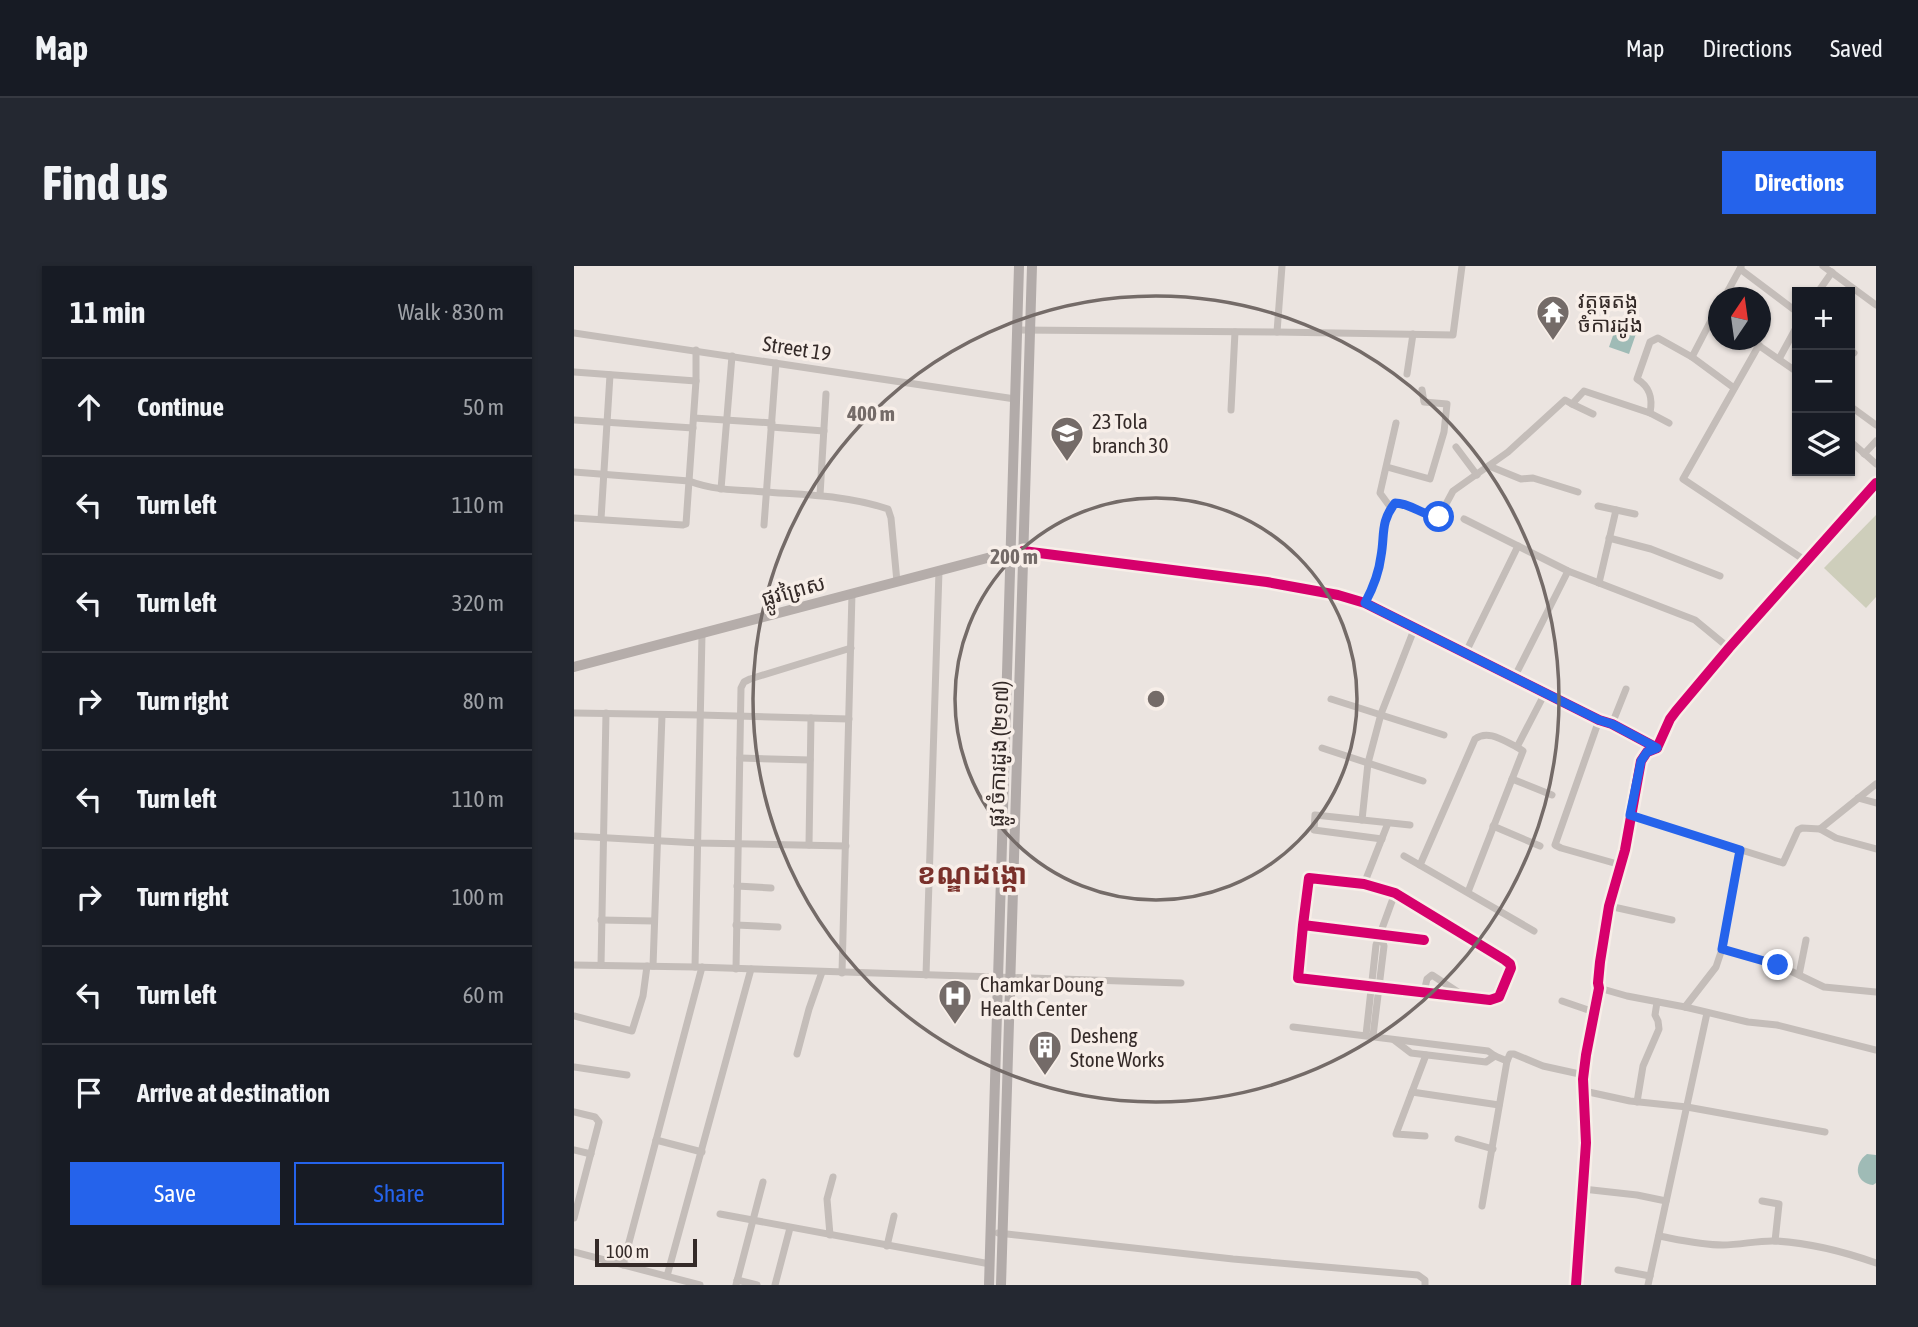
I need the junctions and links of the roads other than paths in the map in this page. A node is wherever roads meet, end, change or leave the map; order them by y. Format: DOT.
graph roads {
  1 [pos="1019,266"];
  2 [pos="1031,266"];
  3 [pos="1282,266"];
  4 [pos="1462,266"];
  5 [pos="1824,266"];
  6 [pos="1741,267"];
  7 [pos="1832,272"];
  8 [pos="1730,287"];
  9 [pos="1822,287"];
  10 [pos="1876,304"];
  11 [pos="1792,308"];
  12 [pos="1708,328"];
  13 [pos="1017,330"];
  14 [pos="1030,330"];
  15 [pos="1276,331"];
  16 [pos="1235,332"];
  17 [pos="574,333"];
  18 [pos="1413,334"];
  19 [pos="1792,335"];
  20 [pos="696,350"];
  21 [pos="1756,350"];
  22 [pos="1766,350"];
  23 [pos="732,356"];
  24 [pos="1692,357"];
  25 [pos="1779,359"];
  26 [pos="776,363"];
  27 [pos="1792,368"];
  28 [pos="574,372"];
  29 [pos="1407,374"];
  30 [pos="610,375"];
  31 [pos="696,380"];
  32 [pos="1734,388"];
  33 [pos="1422,390"];
  34 [pos="826,394"];
  35 [pos="1015,399"];
  36 [pos="1572,404"];
  37 [pos="1231,410"];
  38 [pos="1855,410"];
  39 [pos="1650,412"];
  40 [pos="1593,414"];
  41 [pos="694,418"];
  42 [pos="574,420"];
  43 [pos="726,420"];
  44 [pos="607,422"];
  45 [pos="1669,423"];
  46 [pos="1396,424"];
  47 [pos="771,425"];
  48 [pos="1876,425"];
  49 [pos="693,428"];
  50 [pos="824,431"];
  51 [pos="1876,441"];
  52 [pos="1855,446"];
  53 [pos="1456,447"];
  54 [pos="1864,454"];
  55 [pos="1876,464"];
  56 [pos="1489,466"];
  57 [pos="1387,467"];
  58 [pos="574,472"];
  59 [pos="604,474"];
  60 [pos="1477,475"];
  61 [pos="689,481"];
  62 [pos="1876,484"];
  63 [pos="720,489"];
  64 [pos="767,492"];
  65 [pos="1578,492"];
  66 [pos="820,495"];
  67 [pos="1598,506"];
  68 [pos="1391,508"];
  69 [pos="1616,510"];
  70 [pos="1635,514"];
  71 [pos="574,518"];
  72 [pos="601,519"];
  73 [pos="1464,519"];
  74 [pos="764,525"];
  75 [pos="1609,538"];
  76 [pos="1518,545"];
  77 [pos="1023,551"];
  78 [pos="1010,552"];
  79 [pos="1806,561"];
  80 [pos="1568,570"];
  81 [pos="939,571"];
  82 [pos="1720,576"];
  83 [pos="897,582"];
  84 [pos="1598,583"];
  85 [pos="852,593"];
  86 [pos="1365,603"];
  87 [pos="1415,627"];
  88 [pos="702,634"];
  89 [pos="851,648"];
  90 [pos="1729,648"];
  91 [pos="1465,654"];
  92 [pos="574,667"];
  93 [pos="1514,678"];
  94 [pos="1626,689"];
  95 [pos="1545,693"];
  96 [pos="1331,699"];
  97 [pos="574,713"];
  98 [pos="606,713"];
  99 [pos="1381,714"];
  100 [pos="662,715"];
  101 [pos="700,715"];
  102 [pos="741,717"];
  103 [pos="811,718"];
  104 [pos="849,719"];
  105 [pos="1599,720"];
  106 [pos="1612,724"];
  107 [pos="1444,735"];
  108 [pos="1517,747"];
  109 [pos="1322,748"];
  110 [pos="1657,748"];
  111 [pos="740,758"];
  112 [pos="810,760"];
  113 [pos="1368,763"];
  114 [pos="1512,779"];
  115 [pos="1423,781"];
  116 [pos="1876,783"];
  117 [pos="1552,795"];
  118 [pos="1858,799"];
  119 [pos="1876,803"];
  120 [pos="1630,815"];
  121 [pos="1362,820"];
  122 [pos="1388,823"];
  123 [pos="1410,825"];
  124 [pos="1493,826"];
  125 [pos="1820,829"];
  126 [pos="574,836"];
  127 [pos="602,837"];
  128 [pos="1382,839"];
  129 [pos="657,841"];
  130 [pos="698,843"];
  131 [pos="738,844"];
  132 [pos="809,845"];
  133 [pos="846,846"];
  134 [pos="1539,846"];
  135 [pos="1876,849"];
  136 [pos="1740,850"];
  137 [pos="1404,856"];
  138 [pos="1420,865"];
  139 [pos="1621,865"];
  140 [pos="1364,884"];
  141 [pos="737,886"];
  142 [pos="771,888"];
  143 [pos="1468,892"];
  144 [pos="1395,893"];
  145 [pos="1609,906"];
  146 [pos="601,920"];
  147 [pos="1672,920"];
  148 [pos="654,921"];
  149 [pos="736,925"];
  150 [pos="1303,925"];
  151 [pos="778,927"];
  152 [pos="1534,932"];
  153 [pos="1381,935"];
  154 [pos="1424,940"];
  155 [pos="1806,940"];
  156 [pos="1722,949"];
  157 [pos="574,965"];
  158 [pos="601,965"];
  159 [pos="650,966"];
  160 [pos="698,967"];
  161 [pos="736,969"];
  162 [pos="751,969"];
  163 [pos="822,972"];
  164 [pos="842,973"];
  165 [pos="926,975"];
  166 [pos="1799,975"];
  167 [pos="1004,978"];
  168 [pos="1181,983"];
  169 [pos="1374,986"];
  170 [pos="1599,988"];
  171 [pos="1424,992"];
  172 [pos="1876,992"];
  173 [pos="1465,997"];
  174 [pos="1562,1001"];
  175 [pos="1657,1002"];
  176 [pos="1685,1007"];
  177 [pos="1594,1012"];
  178 [pos="1707,1013"];
  179 [pos="574,1016"];
  180 [pos="1293,1027"];
  181 [pos="1369,1035"];
  182 [pos="1391,1039"];
  183 [pos="1876,1050"];
  184 [pos="797,1054"];
  185 [pos="1426,1055"];
  186 [pos="1495,1056"];
  187 [pos="1507,1060"];
  188 [pos="574,1067"];
  189 [pos="627,1075"];
  190 [pos="1584,1075"];
  191 [pos="1584,1091"];
  192 [pos="1412,1092"];
  193 [pos="1637,1102"];
  194 [pos="1499,1105"];
  195 [pos="1687,1107"];
  196 [pos="574,1112"];
  197 [pos="1825,1132"];
  198 [pos="1425,1136"];
  199 [pos="1458,1139"];
  200 [pos="656,1140"];
  201 [pos="1493,1149"];
  202 [pos="574,1150"];
  203 [pos="702,1152"];
  204 [pos="591,1154"];
  205 [pos="833,1177"];
  206 [pos="764,1182"];
  207 [pos="1583,1189"];
  208 [pos="1667,1201"];
  209 [pos="1762,1201"];
  210 [pos="1482,1206"];
  211 [pos="720,1214"];
  212 [pos="894,1216"];
  213 [pos="574,1217"];
  214 [pos="754,1222"];
  215 [pos="790,1228"];
  216 [pos="997,1233"];
  217 [pos="830,1235"];
  218 [pos="1659,1236"];
  219 [pos="1775,1241"];
  220 [pos="887,1246"];
  221 [pos="574,1252"];
  222 [pos="1876,1263"];
  223 [pos="990,1264"];
  224 [pos="623,1265"];
  225 [pos="1618,1270"];
  226 [pos="667,1276"];
  227 [pos="1650,1276"];
  228 [pos="737,1282"];
  229 [pos="699,1285"];
  230 [pos="757,1285"];
  231 [pos="775,1285"];
  232 [pos="989,1285"];
  233 [pos="1001,1285"];
  234 [pos="1425,1285"];
  235 [pos="1576,1285"];
  236 [pos="1648,1285"];
  1 -- 13 [label="main road, ផ្លូវ ចំការដូង (២១៧)"];
  2 -- 14 [label="main road, ផ្លូវ ចំការដូង (២១៧)"];
  3 -- 15 [label="street"];
  4 -- 18 [label="street"];
  5 -- 7 [label="street"];
  6 -- 8 [label="street"];
  6 -- 11 [label="street"];
  7 -- 9 [label="street"];
  7 -- 10 [label="street"];
  12 -- 24 [label="street"];
  13 -- 14 [label="street"];
  13 -- 35 [label="main road, ផ្លូវ ចំការដូង (២១៧)"];
  14 -- 16 [label="street"];
  14 -- 77 [label="main road, ផ្លូវ ចំការដូង (២១៧)"];
  15 -- 16 [label="street"];
  15 -- 18 [label="street"];
  16 -- 37 [label="street"];
  17 -- 20 [label="street, Street 19"];
  18 -- 29 [label="street"];
  19 -- 25 [label="street"];
  20 -- 23 [label="street, Street 19"];
  20 -- 31 [label="street"];
  21 -- 32 [label="street"];
  22 -- 25 [label="street"];
  23 -- 26 [label="street, Street 19"];
  23 -- 43 [label="street"];
  24 -- 32 [label="street"];
  24 -- 39 [label="street"];
  25 -- 27 [label="street"];
  26 -- 35 [label="street, Street 19"];
  26 -- 47 [label="street"];
  28 -- 30 [label="street"];
  30 -- 31 [label="street"];
  30 -- 44 [label="street"];
  31 -- 41 [label="street"];
  32 -- 79 [label="street"];
  33 -- 57 [label="street"];
  34 -- 50 [label="street"];
  35 -- 78 [label="main road, ផ្លូវ ចំការដូង (២១៧)"];
  36 -- 39 [label="street"];
  36 -- 40 [label="street"];
  36 -- 56 [label="street"];
  38 -- 48 [label="street"];
  39 -- 45 [label="street"];
  41 -- 43 [label="street"];
  41 -- 49 [label="street"];
  42 -- 44 [label="street"];
  43 -- 47 [label="street"];
  43 -- 63 [label="street"];
  44 -- 49 [label="street"];
  44 -- 59 [label="street"];
  46 -- 57 [label="street"];
  47 -- 50 [label="street"];
  47 -- 64 [label="street"];
  49 -- 61 [label="street"];
  50 -- 66 [label="street"];
  51 -- 54 [label="street"];
  52 -- 54 [label="street"];
  53 -- 60 [label="street"];
  54 -- 55 [label="street"];
  56 -- 60 [label="street"];
  56 -- 65 [label="street"];
  57 -- 68 [label="street"];
  58 -- 59 [label="street"];
  59 -- 61 [label="street"];
  59 -- 72 [label="street"];
  60 -- 68 [label="street"];
  61 -- 63 [label="street"];
  61 -- 72 [label="street"];
  62 -- 79 [label="street"];
  63 -- 64 [label="street"];
  64 -- 66 [label="street"];
  64 -- 74 [label="street"];
  66 -- 83 [label="street"];
  67 -- 69 [label="street"];
  68 -- 86 [label="street"];
  69 -- 70 [label="street"];
  69 -- 75 [label="street"];
  71 -- 72 [label="street"];
  73 -- 76 [label="street"];
  75 -- 82 [label="street"];
  75 -- 84 [label="street"];
  76 -- 80 [label="street"];
  76 -- 91 [label="street"];
  77 -- 78 [label="street, ផ្លូវព្រៃស"];
  77 -- 86 [label="street, ផ្លូវព្រៃស"];
  77 -- 167 [label="main road, ផ្លូវ ចំការដូង (២១៧)"];
  78 -- 81 [label="street, ផ្លូវព្រៃស"];
  78 -- 167 [label="main road, ផ្លូវ ចំការដូង (២១៧)"];
  79 -- 90 [label="street"];
  80 -- 84 [label="street"];
  80 -- 93 [label="street"];
  81 -- 83 [label="street, ផ្លូវព្រៃស"];
  81 -- 165 [label="street"];
  83 -- 85 [label="street, ផ្លូវព្រៃស"];
  84 -- 90 [label="street"];
  85 -- 88 [label="street, ផ្លូវព្រៃស"];
  85 -- 89 [label="street"];
  86 -- 87 [label="street, ផ្លូវព្រៃស"];
  87 -- 91 [label="street, ផ្លូវព្រៃស"];
  87 -- 99 [label="street"];
  88 -- 92 [label="street, ផ្លូវព្រៃស"];
  88 -- 101 [label="street"];
  89 -- 102 [label="street"];
  89 -- 104 [label="street"];
  90 -- 110 [label="street"];
  91 -- 93 [label="street, ផ្លូវព្រៃស"];
  93 -- 95 [label="street, ផ្លូវព្រៃស"];
  94 -- 106 [label="street"];
  95 -- 105 [label="street, ផ្លូវព្រៃស"];
  95 -- 108 [label="street"];
  96 -- 99 [label="street"];
  97 -- 98 [label="street"];
  98 -- 100 [label="street"];
  98 -- 127 [label="street"];
  99 -- 107 [label="street"];
  99 -- 113 [label="street"];
  100 -- 101 [label="street"];
  100 -- 129 [label="street"];
  101 -- 102 [label="street"];
  101 -- 130 [label="street"];
  102 -- 103 [label="street"];
  102 -- 111 [label="street"];
  103 -- 104 [label="street"];
  103 -- 112 [label="street"];
  104 -- 133 [label="street"];
  105 -- 106 [label="street, ផ្លូវព្រៃស"];
  105 -- 139 [label="street"];
  106 -- 110 [label="street, ផ្លូវព្រៃស"];
  108 -- 114 [label="street"];
  108 -- 138 [label="street"];
  109 -- 113 [label="street"];
  110 -- 120 [label="street"];
  111 -- 112 [label="street"];
  111 -- 131 [label="street"];
  112 -- 132 [label="street"];
  113 -- 115 [label="street"];
  113 -- 121 [label="street"];
  114 -- 117 [label="street"];
  114 -- 124 [label="street"];
  116 -- 118 [label="street"];
  118 -- 119 [label="street"];
  118 -- 125 [label="street"];
  120 -- 136 [label="street"];
  120 -- 139 [label="street"];
  121 -- 122 [label="street"];
  121 -- 128 [label="street"];
  122 -- 123 [label="street"];
  122 -- 128 [label="street"];
  124 -- 134 [label="street"];
  124 -- 143 [label="street"];
  125 -- 135 [label="street"];
  125 -- 136 [label="street"];
  126 -- 127 [label="street"];
  127 -- 129 [label="street"];
  127 -- 146 [label="street"];
  128 -- 140 [label="street"];
  129 -- 130 [label="street"];
  129 -- 148 [label="street"];
  130 -- 131 [label="street"];
  130 -- 160 [label="street"];
  131 -- 132 [label="street"];
  131 -- 141 [label="street"];
  132 -- 133 [label="street"];
  133 -- 164 [label="street"];
  136 -- 156 [label="street"];
  137 -- 138 [label="street"];
  138 -- 143 [label="street"];
  139 -- 145 [label="street"];
  140 -- 144 [label="street"];
  140 -- 150 [label="street"];
  141 -- 142 [label="street"];
  141 -- 149 [label="street"];
  143 -- 152 [label="street"];
  144 -- 153 [label="street"];
  144 -- 173 [label="street"];
  145 -- 147 [label="street"];
  145 -- 170 [label="street"];
  146 -- 148 [label="street"];
  146 -- 158 [label="street"];
  148 -- 159 [label="street"];
  149 -- 151 [label="street"];
  149 -- 161 [label="street"];
  150 -- 153 [label="street"];
  150 -- 169 [label="street"];
  153 -- 154 [label="street"];
  153 -- 169 [label="street"];
  155 -- 166 [label="street"];
  156 -- 166 [label="street"];
  156 -- 176 [label="street"];
  157 -- 158 [label="street"];
  158 -- 159 [label="street"];
  159 -- 160 [label="street"];
  159 -- 179 [label="street"];
  160 -- 161 [label="street"];
  160 -- 200 [label="street"];
  161 -- 162 [label="street"];
  162 -- 163 [label="street"];
  162 -- 203 [label="street"];
  163 -- 164 [label="street"];
  163 -- 184 [label="street"];
  164 -- 165 [label="street"];
  165 -- 167 [label="street"];
  166 -- 172 [label="street"];
  167 -- 168 [label="street"];
  167 -- 216 [label="main road, ផ្លូវ ចំការដូង (២១៧)"];
  169 -- 171 [label="street"];
  169 -- 181 [label="street"];
  170 -- 175 [label="street"];
  170 -- 177 [label="street"];
  171 -- 173 [label="street"];
  171 -- 173 [label="street"];
  174 -- 177 [label="street"];
  175 -- 176 [label="street"];
  175 -- 193 [label="street"];
  176 -- 178 [label="street"];
  177 -- 190 [label="street"];
  178 -- 183 [label="street"];
  178 -- 195 [label="street"];
  180 -- 181 [label="street"];
  181 -- 182 [label="street"];
  182 -- 185 [label="street"];
  182 -- 186 [label="street"];
  185 -- 186 [label="street"];
  185 -- 192 [label="street"];
  186 -- 187 [label="street"];
  187 -- 190 [label="street"];
  187 -- 194 [label="street"];
  188 -- 189 [label="street"];
  190 -- 191 [label="street"];
  191 -- 193 [label="street"];
  191 -- 207 [label="street"];
  192 -- 194 [label="street"];
  192 -- 198 [label="street"];
  193 -- 195 [label="street"];
  194 -- 201 [label="street"];
  195 -- 197 [label="street"];
  195 -- 208 [label="street"];
  196 -- 204 [label="street"];
  199 -- 201 [label="street"];
  200 -- 203 [label="street"];
  200 -- 224 [label="street"];
  201 -- 210 [label="street"];
  202 -- 204 [label="street"];
  203 -- 226 [label="street"];
  204 -- 213 [label="street"];
  205 -- 217 [label="street"];
  206 -- 214 [label="street"];
  207 -- 208 [label="street"];
  207 -- 235 [label="street"];
  208 -- 218 [label="street"];
  209 -- 219 [label="street"];
  211 -- 214 [label="street"];
  212 -- 220 [label="street"];
  214 -- 215 [label="street"];
  214 -- 228 [label="street"];
  215 -- 217 [label="street"];
  215 -- 231 [label="street"];
  216 -- 223 [label="main road, ផ្លូវ ចំការដូង (២១៧)"];
  216 -- 233 [label="main road, ផ្លូវ ចំការដូង (២១៧)"];
  216 -- 234 [label="street"];
  217 -- 220 [label="street"];
  218 -- 219 [label="street"];
  218 -- 227 [label="street"];
  219 -- 222 [label="street"];
  220 -- 223 [label="street"];
  221 -- 224 [label="street"];
  223 -- 232 [label="main road, ផ្លូវ ចំការដូង (២១៧)"];
  224 -- 226 [label="street"];
  225 -- 227 [label="street"];
  226 -- 229 [label="street"];
  227 -- 236 [label="street"];
  228 -- 230 [label="street"];
}
